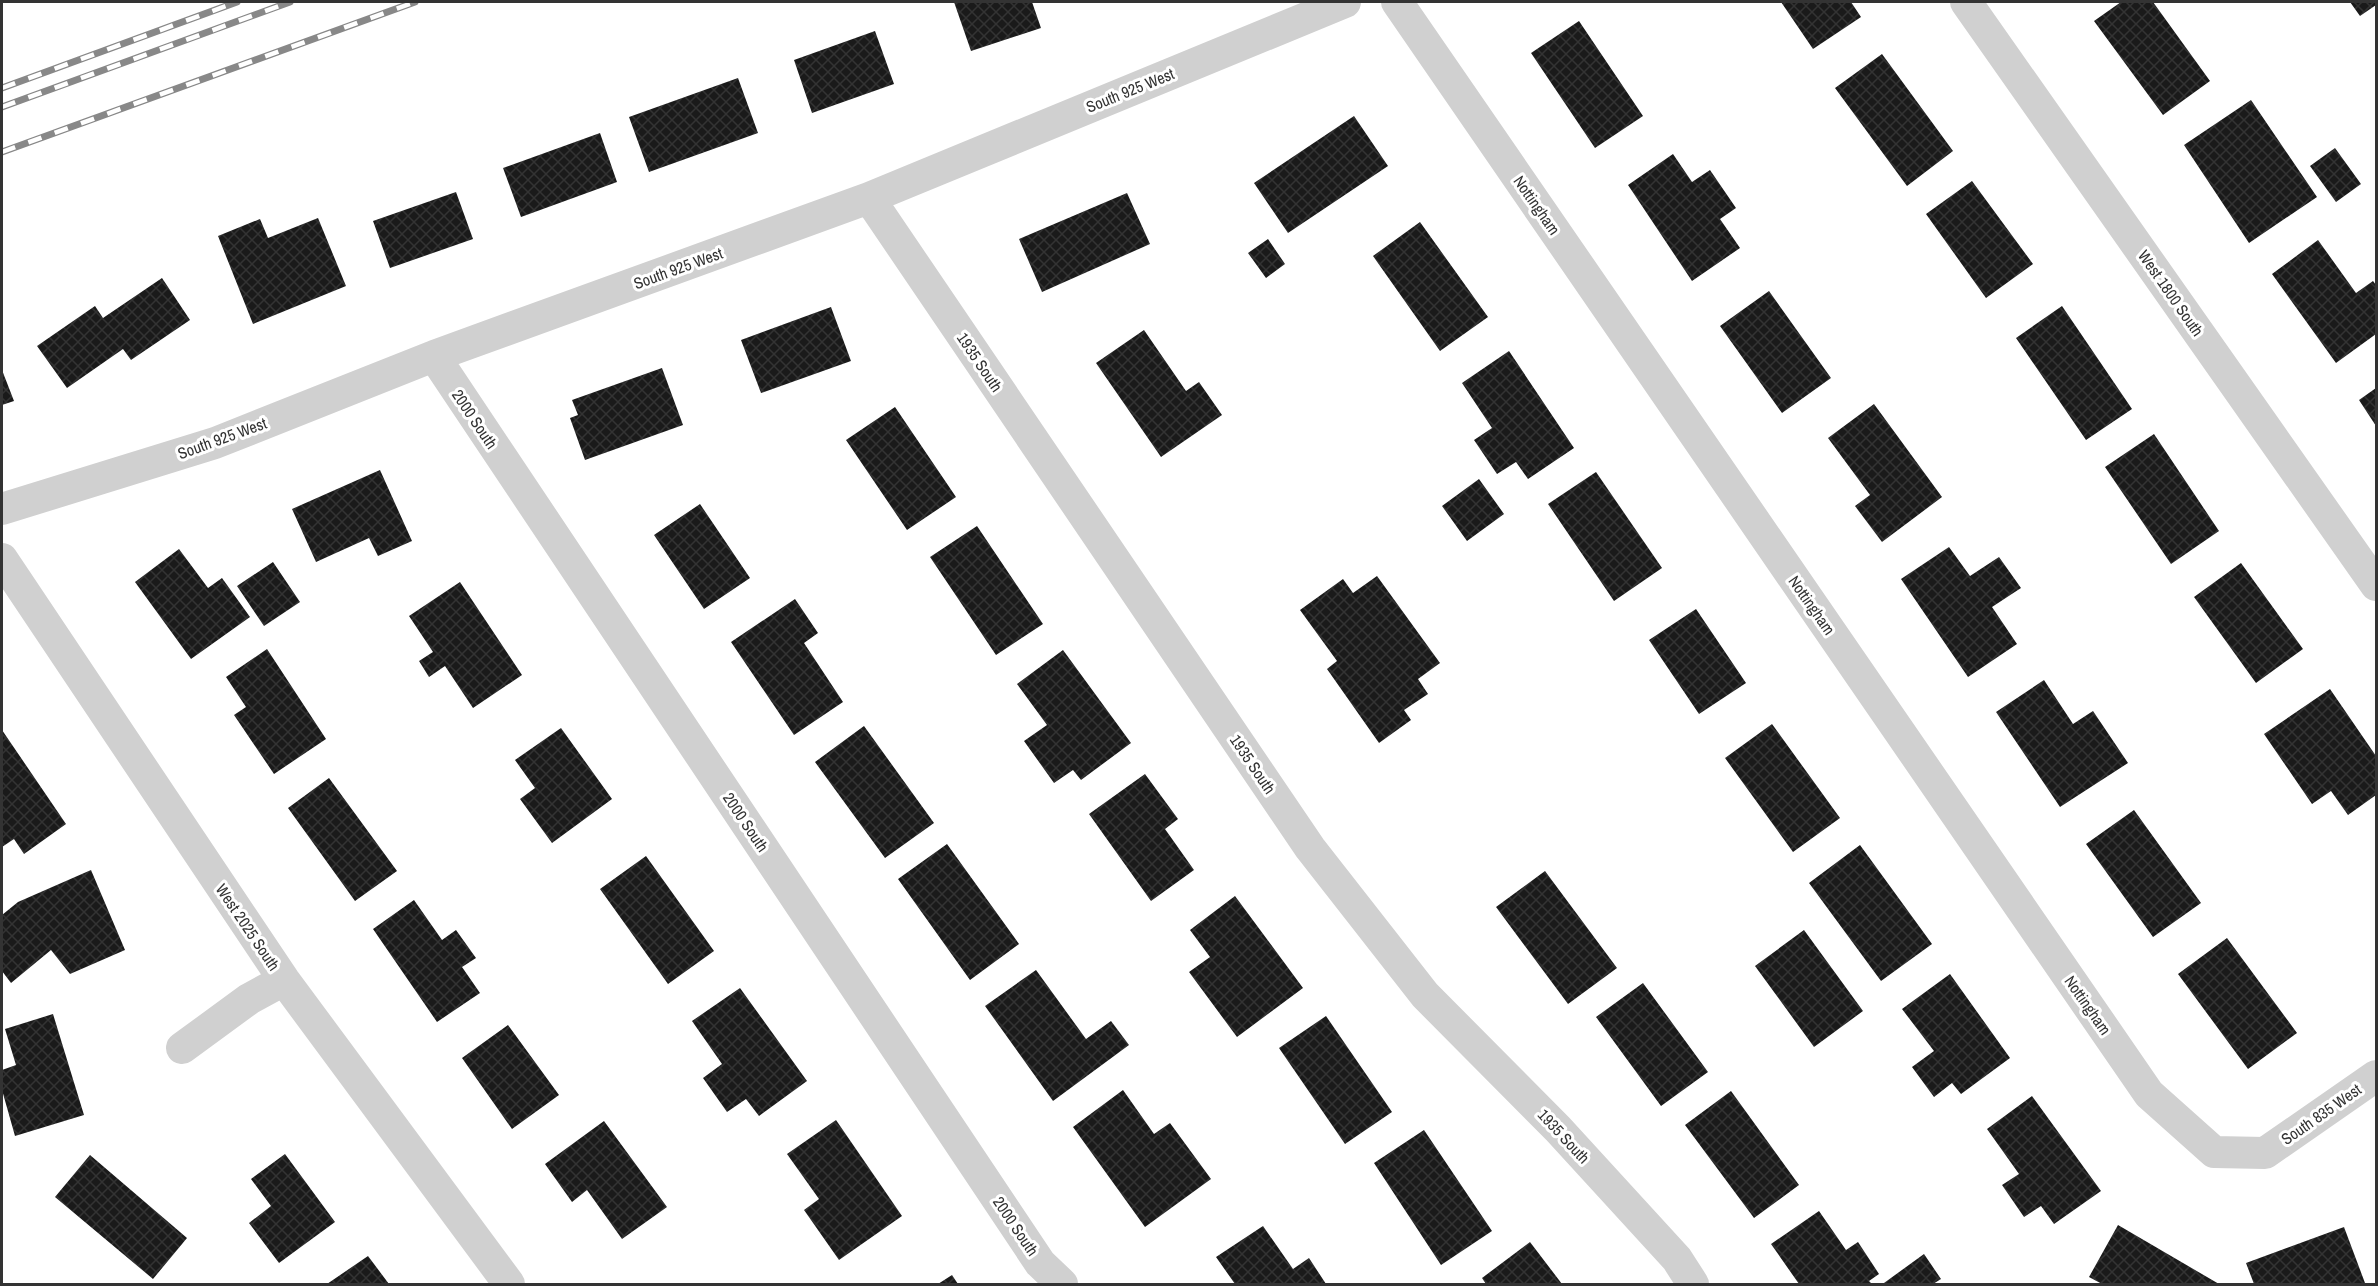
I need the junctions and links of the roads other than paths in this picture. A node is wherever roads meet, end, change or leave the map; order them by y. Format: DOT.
graph roads {
  1 [pos="1345,2"];
  2 [pos="1397,2"];
  3 [pos="1966,2"];
  4 [pos="869,198"];
  5 [pos="434,356"];
  6 [pos="2,509"];
  7 [pos="2,559"];
  8 [pos="2376,585"];
  9 [pos="284,980"];
  10 [pos="182,1048"];
  11 [pos="2376,1076"];
  12 [pos="2265,1153"];
  13 [pos="509,1284"];
  14 [pos="1062,1284"];
  15 [pos="1693,1284"];
  1 -- 4 [label="street, South 925 West"];
  2 -- 12 [label="street, Nottingham"];
  3 -- 8 [label="street, West 1800 South"];
  4 -- 5 [label="street, South 925 West"];
  4 -- 15 [label="street, 1935 South"];
  5 -- 6 [label="street, South 925 West"];
  5 -- 14 [label="street, 2000 South"];
  7 -- 9 [label="street, West 2025 South"];
  9 -- 10 [label="street"];
  9 -- 13 [label="street, West 2025 South"];
  11 -- 12 [label="street, South 835 West"];
}
